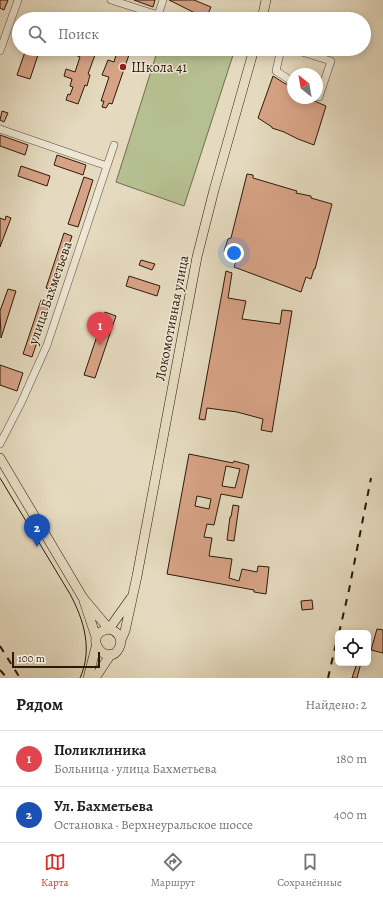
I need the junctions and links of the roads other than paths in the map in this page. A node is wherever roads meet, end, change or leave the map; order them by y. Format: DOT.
graph roads {
  1 [pos="18,0"];
  2 [pos="111,0"];
  3 [pos="163,0"];
  4 [pos="266,0"];
  5 [pos="14,12"];
  6 [pos="149,12"];
  7 [pos="159,12"];
  8 [pos="263,12"];
  9 [pos="12,17"];
  10 [pos="0,51"];
  11 [pos="252,56"];
  12 [pos="279,56"];
  13 [pos="317,56"];
  14 [pos="287,78"];
  15 [pos="323,85"];
  16 [pos="0,129"];
  17 [pos="114,146"];
  18 [pos="107,166"];
  19 [pos="0,444"];
  20 [pos="0,458"];
  21 [pos="132,597"];
  22 [pos="83,598"];
  23 [pos="109,629"];
  24 [pos="121,640"];
  25 [pos="96,642"];
  26 [pos="111,654"];
  27 [pos="88,678"];
  28 [pos="95,678"];
  1 -- 5 [label="street"];
  2 -- 6 [label="street"];
  3 -- 7 [label="street"];
  4 -- 8 [label="main road"];
  9 -- 10 [label="street"];
  11 -- 21 [label="main road, Локомотивная улица"];
  12 -- 14 [label="street"];
  13 -- 15 [label="street"];
  16 -- 18 [label="street"];
  17 -- 18 [label="street, улица Бахметьева"];
  18 -- 19 [label="street, улица Бахметьева"];
  20 -- 22 [label="main road"];
  21 -- 23 [label="main road"];
  21 -- 24 [label="main road, Локомотивная улица"];
  22 -- 23 [label="main road"];
  22 -- 25 [label="main road"];
  23 -- 24 [label="main road"];
  23 -- 25 [label="main road"];
  24 -- 26 [label="main road"];
  25 -- 26 [label="main road"];
  25 -- 27 [label="main road"];
  26 -- 28 [label="main road"];
}
